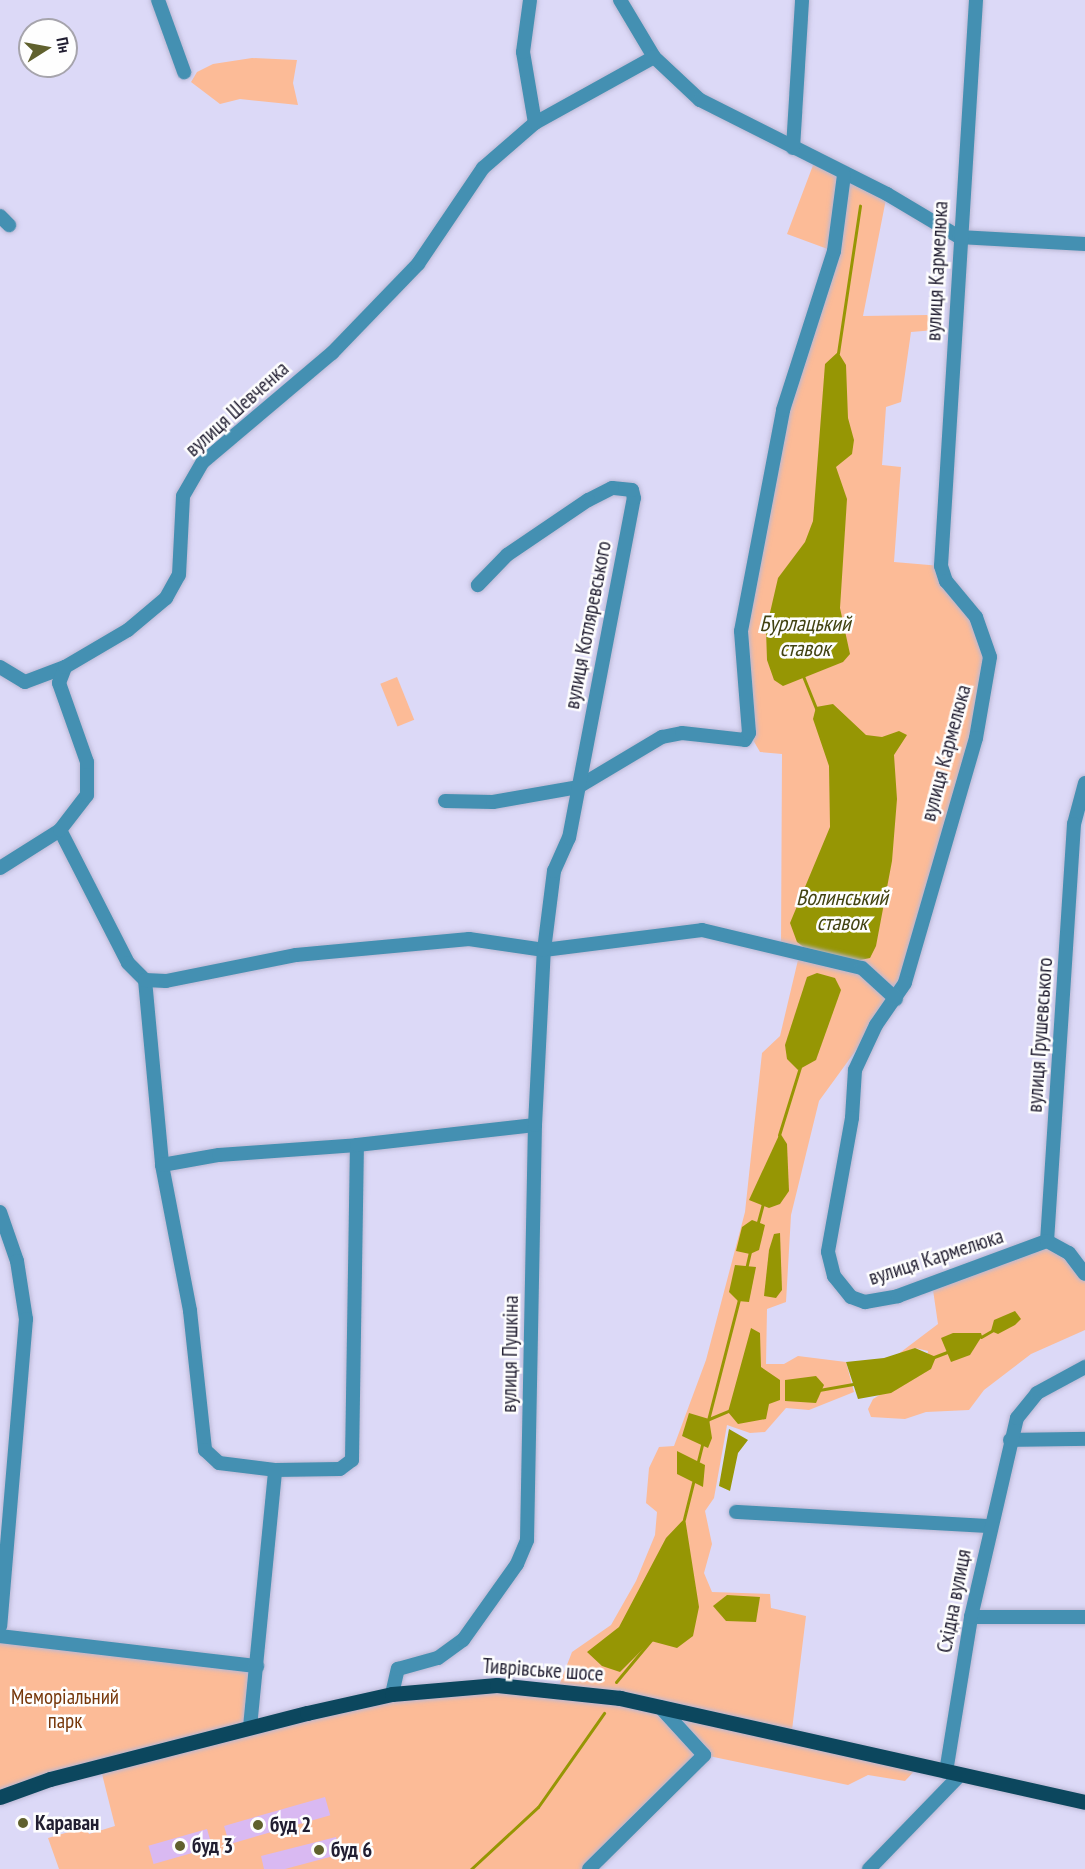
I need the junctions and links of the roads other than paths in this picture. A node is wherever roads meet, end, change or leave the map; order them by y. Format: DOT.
graph roads {
  1 [pos="158,0"];
  2 [pos="530,0"];
  3 [pos="620,0"];
  4 [pos="802,0"];
  5 [pos="976,0"];
  6 [pos="654,57"];
  7 [pos="184,72"];
  8 [pos="535,123"];
  9 [pos="793,148"];
  10 [pos="844,175"];
  11 [pos="959,237"];
  12 [pos="1085,244"];
  13 [pos="478,585"];
  14 [pos="0,667"];
  15 [pos="65,667"];
  16 [pos="1085,783"];
  17 [pos="578,787"];
  18 [pos="445,801"];
  19 [pos="60,830"];
  20 [pos="0,868"];
  21 [pos="544,950"];
  22 [pos="145,980"];
  23 [pos="896,999"];
  24 [pos="535,1125"];
  25 [pos="357,1145"];
  26 [pos="162,1165"];
  27 [pos="0,1212"];
  28 [pos="1047,1241"];
  29 [pos="1085,1274"];
  30 [pos="1085,1355"];
  31 [pos="1079,1370"];
  32 [pos="1085,1439"];
  33 [pos="1010,1440"];
  34 [pos="275,1470"];
  35 [pos="736,1512"];
  36 [pos="990,1526"];
  37 [pos="971,1617"];
  38 [pos="1085,1617"];
  39 [pos="0,1626"];
  40 [pos="0,1636"];
  41 [pos="257,1666"];
  42 [pos="392,1694"];
  43 [pos="660,1707"];
  44 [pos="250,1727"];
  45 [pos="953,1773"];
  46 [pos="0,1797"];
  47 [pos="1085,1802"];
  48 [pos="589,1869"];
  49 [pos="868,1869"];
  1 -- 7 [label="street"];
  2 -- 8 [label="street"];
  3 -- 6 [label="street"];
  4 -- 9 [label="street"];
  5 -- 11 [label="street, вулиця Кармелюка"];
  6 -- 8 [label="street, вулиця Шевченка"];
  6 -- 9 [label="street"];
  8 -- 15 [label="street, вулиця Шевченка"];
  9 -- 10 [label="street"];
  10 -- 11 [label="street"];
  10 -- 17 [label="street"];
  11 -- 12 [label="street"];
  11 -- 23 [label="street, вулиця Кармелюка"];
  13 -- 17 [label="street, вулиця Котляревського"];
  14 -- 15 [label="street, вулиця Шевченка"];
  15 -- 19 [label="street"];
  16 -- 28 [label="street, вулиця Грушевського"];
  17 -- 18 [label="street"];
  17 -- 21 [label="street, вулиця Котляревського"];
  19 -- 20 [label="street"];
  19 -- 22 [label="street"];
  21 -- 22 [label="street"];
  21 -- 23 [label="street"];
  21 -- 24 [label="street, вулиця Пушкіна"];
  22 -- 26 [label="street"];
  23 -- 28 [label="street, вулиця Кармелюка"];
  24 -- 25 [label="street"];
  24 -- 42 [label="street, вулиця Пушкіна"];
  25 -- 26 [label="street"];
  25 -- 34 [label="street"];
  26 -- 34 [label="street"];
  27 -- 39 [label="street"];
  28 -- 29 [label="street"];
  30 -- 31 [label="street"];
  31 -- 33 [label="street, Східна вулиця"];
  32 -- 33 [label="street"];
  33 -- 36 [label="street, Східна вулиця"];
  34 -- 41 [label="street"];
  35 -- 36 [label="street"];
  36 -- 37 [label="street, Східна вулиця"];
  37 -- 38 [label="street"];
  37 -- 45 [label="street, Східна вулиця"];
  40 -- 41 [label="street"];
  41 -- 44 [label="street"];
  42 -- 43 [label="main road, Тиврівське шосе"];
  42 -- 44 [label="main road, Тиврівське шосе"];
  43 -- 45 [label="main road, Тиврівське шосе"];
  43 -- 48 [label="street"];
  44 -- 46 [label="main road, Тиврівське шосе"];
  45 -- 47 [label="main road, Тиврівське шосе"];
  45 -- 49 [label="street"];
}
